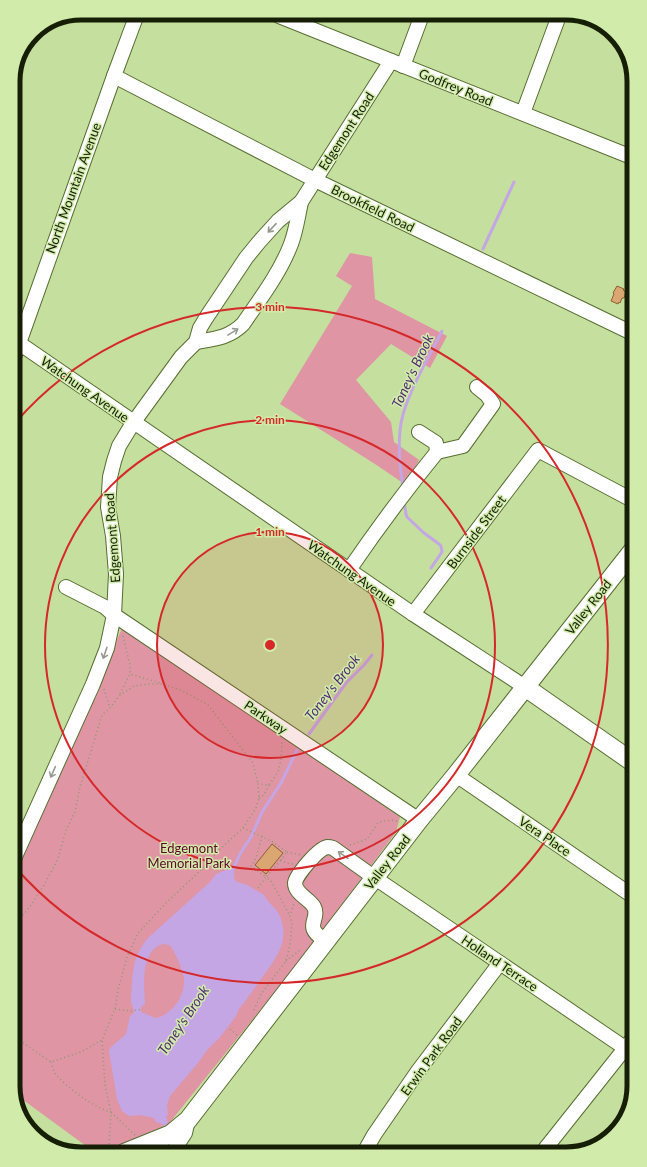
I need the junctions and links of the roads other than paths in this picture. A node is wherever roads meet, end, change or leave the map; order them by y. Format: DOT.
graph roads {
  1 [pos="135,20"];
  2 [pos="290,20"];
  3 [pos="419,20"];
  4 [pos="557,20"];
  5 [pos="397,63"];
  6 [pos="114,76"];
  7 [pos="523,113"];
  8 [pos="627,155"];
  9 [pos="315,180"];
  10 [pos="301,202"];
  11 [pos="20,330"];
  12 [pos="627,331"];
  13 [pos="196,342"];
  14 [pos="20,344"];
  15 [pos="477,387"];
  16 [pos="133,423"];
  17 [pos="419,432"];
  18 [pos="437,452"];
  19 [pos="627,498"];
  20 [pos="627,557"];
  21 [pos="349,570"];
  22 [pos="66,587"];
  23 [pos="413,614"];
  24 [pos="114,615"];
  25 [pos="525,687"];
  26 [pos="627,758"];
  27 [pos="456,775"];
  28 [pos="419,820"];
  29 [pos="20,845"];
  30 [pos="374,878"];
  31 [pos="627,892"];
  32 [pos="326,941"];
  33 [pos="500,963"];
  34 [pos="627,1042"];
  35 [pos="627,1046"];
  36 [pos="188,1120"];
  37 [pos="160,1147"];
  38 [pos="176,1147"];
  39 [pos="367,1147"];
  40 [pos="547,1147"];
  1 -- 6 [label="street, North Mountain Avenue"];
  2 -- 5 [label="street, Godfrey Road"];
  3 -- 5 [label="street, Edgemont Road"];
  4 -- 7 [label="street"];
  5 -- 7 [label="street, Godfrey Road"];
  5 -- 9 [label="street, Edgemont Road"];
  6 -- 9 [label="street, Brookfield Road"];
  6 -- 11 [label="street, North Mountain Avenue"];
  7 -- 8 [label="street, Godfrey Road"];
  9 -- 10 [label="street, Edgemont Road"];
  9 -- 12 [label="street, Brookfield Road"];
  10 -- 13 [label="street, Edgemont Road, one-way"];
  13 -- 10 [label="street, Edgemont Road, one-way"];
  13 -- 16 [label="street, Edgemont Road"];
  14 -- 16 [label="street, Watchung Avenue"];
  15 -- 18 [label="street"];
  16 -- 21 [label="street, Watchung Avenue"];
  16 -- 24 [label="street, Edgemont Road"];
  17 -- 18 [label="street"];
  18 -- 21 [label="street"];
  19 -- 23 [label="street, Burnside Street"];
  20 -- 25 [label="main road, Valley Road"];
  21 -- 23 [label="street, Watchung Avenue"];
  22 -- 24 [label="street, Parkway"];
  23 -- 25 [label="street, Watchung Avenue"];
  24 -- 28 [label="street, Parkway"];
  24 -- 29 [label="street, Edgemont Road, one-way"];
  25 -- 26 [label="main road, Watchung Avenue"];
  25 -- 27 [label="main road, Valley Road"];
  27 -- 28 [label="main road, Valley Road"];
  27 -- 31 [label="street, Vera Place"];
  28 -- 30 [label="main road, Valley Road"];
  30 -- 32 [label="main road, Valley Road"];
  30 -- 32 [label="street, Holland Terrace, one-way"];
  30 -- 33 [label="street, Holland Terrace"];
  32 -- 36 [label="main road, Valley Road"];
  33 -- 34 [label="street, Holland Terrace"];
  33 -- 39 [label="street, Erwin Park Road"];
  35 -- 40 [label="street"];
  36 -- 37 [label="main road, Valley Road"];
  36 -- 38 [label="street"];
}
